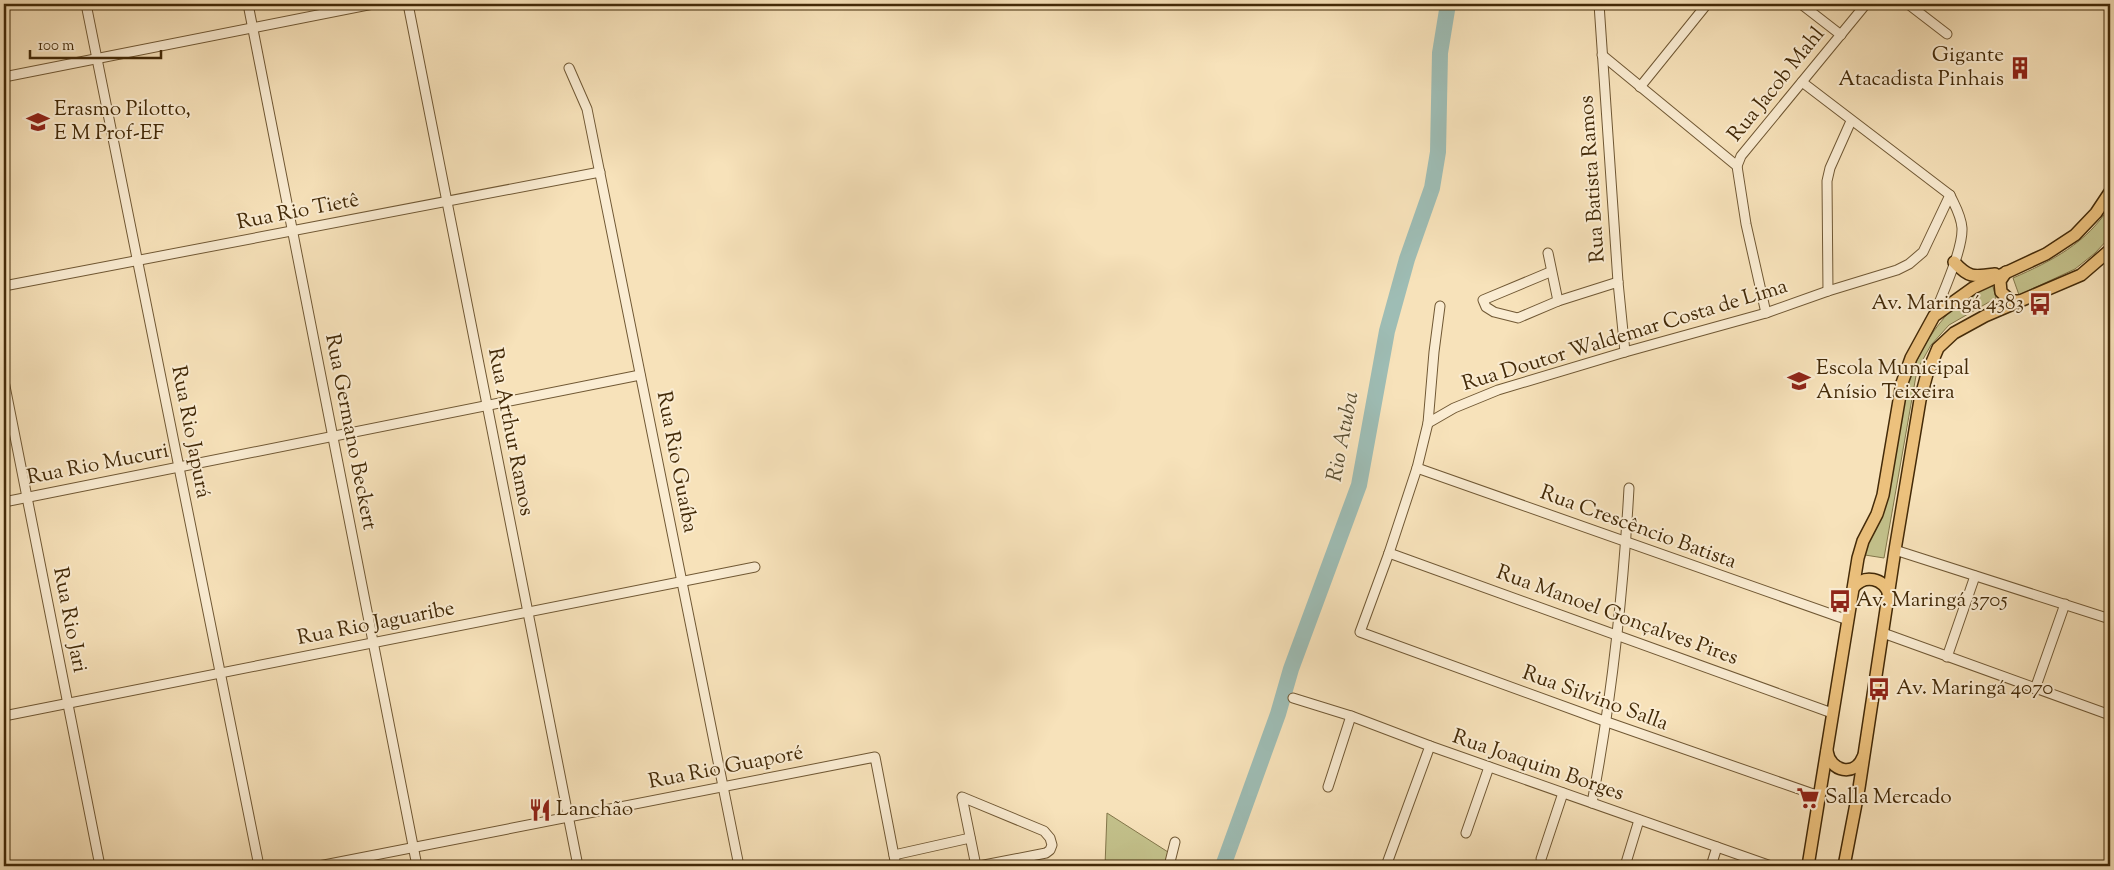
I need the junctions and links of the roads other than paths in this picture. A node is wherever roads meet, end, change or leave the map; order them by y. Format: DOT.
graph roads {
  1 [pos="86,4"];
  2 [pos="248,4"];
  3 [pos="373,4"];
  4 [pos="408,4"];
  5 [pos="1598,4"];
  6 [pos="1707,4"];
  7 [pos="1801,4"];
  8 [pos="1866,4"];
  9 [pos="1908,4"];
  10 [pos="252,28"];
  11 [pos="1947,34"];
  12 [pos="1841,35"];
  13 [pos="1602,55"];
  14 [pos="97,58"];
  15 [pos="569,68"];
  16 [pos="4,77"];
  17 [pos="1802,82"];
  18 [pos="1640,87"];
  19 [pos="1850,121"];
  20 [pos="1737,166"];
  21 [pos="600,172"];
  22 [pos="2110,192"];
  23 [pos="1950,195"];
  24 [pos="447,201"];
  25 [pos="292,231"];
  26 [pos="2110,250"];
  27 [pos="1548,253"];
  28 [pos="138,261"];
  29 [pos="1954,262"];
  30 [pos="1550,272"];
  31 [pos="2006,272"];
  32 [pos="1618,282"];
  33 [pos="4,286"];
  34 [pos="1828,291"];
  35 [pos="1558,301"];
  36 [pos="2019,301"];
  37 [pos="1440,306"];
  38 [pos="1766,313"];
  39 [pos="1934,316"];
  40 [pos="1625,352"];
  41 [pos="640,375"];
  42 [pos="4,381"];
  43 [pos="487,406"];
  44 [pos="1428,423"];
  45 [pos="333,436"];
  46 [pos="179,467"];
  47 [pos="1417,468"];
  48 [pos="1630,488"];
  49 [pos="27,497"];
  50 [pos="4,502"];
  51 [pos="1626,542"];
  52 [pos="1895,550"];
  53 [pos="1389,553"];
  54 [pos="755,567"];
  55 [pos="1975,576"];
  56 [pos="682,582"];
  57 [pos="1854,587"];
  58 [pos="1889,594"];
  59 [pos="2065,604"];
  60 [pos="528,612"];
  61 [pos="2110,619"];
  62 [pos="1848,620"];
  63 [pos="1883,633"];
  64 [pos="1619,635"];
  65 [pos="373,643"];
  66 [pos="1947,657"];
  67 [pos="220,673"];
  68 [pos="2035,689"];
  69 [pos="1293,698"];
  70 [pos="68,703"];
  71 [pos="1832,713"];
  72 [pos="4,716"];
  73 [pos="1351,716"];
  74 [pos="2110,716"];
  75 [pos="1607,722"];
  76 [pos="1430,746"];
  77 [pos="1827,752"];
  78 [pos="1864,756"];
  79 [pos="1488,767"];
  80 [pos="723,787"];
  81 [pos="1328,787"];
  82 [pos="1563,793"];
  83 [pos="1819,796"];
  84 [pos="1592,803"];
  85 [pos="568,817"];
  86 [pos="1639,820"];
  87 [pos="1466,833"];
  88 [pos="970,838"];
  89 [pos="1175,842"];
  90 [pos="1717,847"];
  91 [pos="414,848"];
  92 [pos="894,855"];
  93 [pos="1541,859"];
  94 [pos="100,866"];
  95 [pos="259,866"];
  96 [pos="319,866"];
  97 [pos="417,866"];
  98 [pos="578,866"];
  99 [pos="739,866"];
  100 [pos="896,866"];
  101 [pos="977,866"];
  102 [pos="1169,866"];
  103 [pos="1386,866"];
  104 [pos="1625,866"];
  105 [pos="1711,866"];
  106 [pos="1771,866"];
  107 [pos="1808,866"];
  108 [pos="1844,866"];
  1 -- 14 [label="street, Rua Rio Japurá"];
  2 -- 10 [label="street, Rua Germano Beckert"];
  3 -- 10 [label="street"];
  4 -- 24 [label="street, Rua Arthur Ramos"];
  5 -- 13 [label="street, Rua Batista Ramos"];
  6 -- 18 [label="street"];
  7 -- 12 [label="street"];
  8 -- 12 [label="street, Rua Jacob Mahl"];
  9 -- 11 [label="street"];
  10 -- 14 [label="street"];
  10 -- 25 [label="street, Rua Germano Beckert"];
  12 -- 17 [label="street, Rua Jacob Mahl"];
  13 -- 18 [label="street"];
  13 -- 32 [label="street, Rua Batista Ramos"];
  14 -- 16 [label="street"];
  14 -- 28 [label="street, Rua Rio Japurá"];
  15 -- 21 [label="street, Rua Rio Guaíba"];
  17 -- 19 [label="street"];
  17 -- 20 [label="street, Rua Jacob Mahl"];
  18 -- 20 [label="street"];
  19 -- 23 [label="street"];
  19 -- 34 [label="street"];
  20 -- 38 [label="street"];
  21 -- 24 [label="street, Rua Rio Tietê"];
  21 -- 41 [label="street, Rua Rio Guaíba"];
  22 -- 31 [label="main road"];
  23 -- 29 [label="street"];
  23 -- 34 [label="street, Rua Doutor Waldemar Costa de Lima"];
  24 -- 25 [label="street, Rua Rio Tietê"];
  24 -- 43 [label="street, Rua Arthur Ramos"];
  25 -- 28 [label="street, Rua Rio Tietê"];
  25 -- 45 [label="street, Rua Germano Beckert"];
  26 -- 36 [label="main road"];
  27 -- 30 [label="street"];
  28 -- 33 [label="street, Rua Rio Tietê"];
  28 -- 46 [label="street, Rua Rio Japurá"];
  29 -- 31 [label="main road"];
  29 -- 39 [label="street"];
  30 -- 35 [label="street"];
  30 -- 35 [label="street"];
  31 -- 36 [label="main road"];
  31 -- 39 [label="main road"];
  32 -- 35 [label="street"];
  32 -- 40 [label="street, Rua Batista Ramos"];
  34 -- 38 [label="street, Rua Doutor Waldemar Costa de Lima"];
  36 -- 52 [label="main road"];
  37 -- 44 [label="street"];
  38 -- 40 [label="street, Rua Doutor Waldemar Costa de Lima"];
  39 -- 57 [label="main road"];
  40 -- 44 [label="street, Rua Doutor Waldemar Costa de Lima"];
  41 -- 43 [label="street, Rua Rio Mucuri"];
  41 -- 56 [label="street, Rua Rio Guaíba"];
  42 -- 49 [label="street, Rua Rio Jari"];
  43 -- 45 [label="street, Rua Rio Mucuri"];
  43 -- 60 [label="street, Rua Arthur Ramos"];
  44 -- 47 [label="street"];
  45 -- 46 [label="street, Rua Rio Mucuri"];
  45 -- 65 [label="street, Rua Germano Beckert"];
  46 -- 49 [label="street, Rua Rio Mucuri"];
  46 -- 67 [label="street, Rua Rio Japurá"];
  47 -- 51 [label="street, Rua Crescêncio Batista"];
  47 -- 53 [label="street"];
  48 -- 51 [label="street"];
  49 -- 50 [label="street, Rua Rio Mucuri"];
  49 -- 70 [label="street, Rua Rio Jari"];
  51 -- 62 [label="street, Rua Crescêncio Batista"];
  51 -- 64 [label="street"];
  52 -- 55 [label="street"];
  52 -- 58 [label="main road"];
  53 -- 64 [label="street, Rua Manoel Gonçalves Pires"];
  53 -- 75 [label="street, Rua Silvino Salla"];
  54 -- 56 [label="street, Rua Rio Jaguaribe"];
  55 -- 59 [label="street"];
  55 -- 66 [label="street"];
  56 -- 60 [label="street, Rua Rio Jaguaribe"];
  56 -- 80 [label="street, Rua Rio Guaíba"];
  57 -- 58 [label="main road"];
  57 -- 62 [label="main road"];
  58 -- 63 [label="main road"];
  59 -- 61 [label="street"];
  59 -- 68 [label="street"];
  60 -- 65 [label="street, Rua Rio Jaguaribe"];
  60 -- 85 [label="street, Rua Arthur Ramos"];
  62 -- 71 [label="main road"];
  63 -- 66 [label="street"];
  63 -- 78 [label="main road"];
  64 -- 71 [label="street, Rua Manoel Gonçalves Pires"];
  64 -- 75 [label="street"];
  65 -- 67 [label="street, Rua Rio Jaguaribe"];
  65 -- 91 [label="street, Rua Germano Beckert"];
  66 -- 68 [label="street"];
  67 -- 70 [label="street, Rua Rio Jaguaribe"];
  67 -- 95 [label="street, Rua Rio Japurá"];
  68 -- 74 [label="street"];
  69 -- 73 [label="street, Rua Joaquim Borges"];
  70 -- 72 [label="street, Rua Rio Jaguaribe"];
  70 -- 94 [label="street, Rua Rio Jari"];
  71 -- 77 [label="main road"];
  73 -- 76 [label="street, Rua Joaquim Borges"];
  73 -- 81 [label="street"];
  75 -- 83 [label="street, Rua Silvino Salla"];
  75 -- 84 [label="street"];
  76 -- 79 [label="street, Rua Joaquim Borges"];
  76 -- 103 [label="street"];
  77 -- 78 [label="main road"];
  77 -- 83 [label="main road"];
  78 -- 108 [label="main road"];
  79 -- 82 [label="street, Rua Joaquim Borges"];
  79 -- 87 [label="street"];
  80 -- 85 [label="street, Rua Rio Guaporé"];
  80 -- 92 [label="street, Rua Rio Guaporé"];
  80 -- 99 [label="street, Rua Rio Guaíba"];
  82 -- 84 [label="street, Rua Joaquim Borges"];
  82 -- 93 [label="street"];
  83 -- 107 [label="main road"];
  84 -- 86 [label="street, Rua Joaquim Borges"];
  85 -- 91 [label="street, Rua Rio Guaporé"];
  85 -- 98 [label="street, Rua Arthur Ramos"];
  86 -- 90 [label="street, Rua Joaquim Borges"];
  86 -- 104 [label="street"];
  88 -- 92 [label="street"];
  88 -- 101 [label="street"];
  88 -- 101 [label="street"];
  89 -- 102 [label="street"];
  90 -- 105 [label="street"];
  90 -- 106 [label="street, Rua Joaquim Borges"];
  91 -- 96 [label="street, Rua Rio Guaporé"];
  91 -- 97 [label="street, Rua Germano Beckert"];
  92 -- 100 [label="street"];
}
